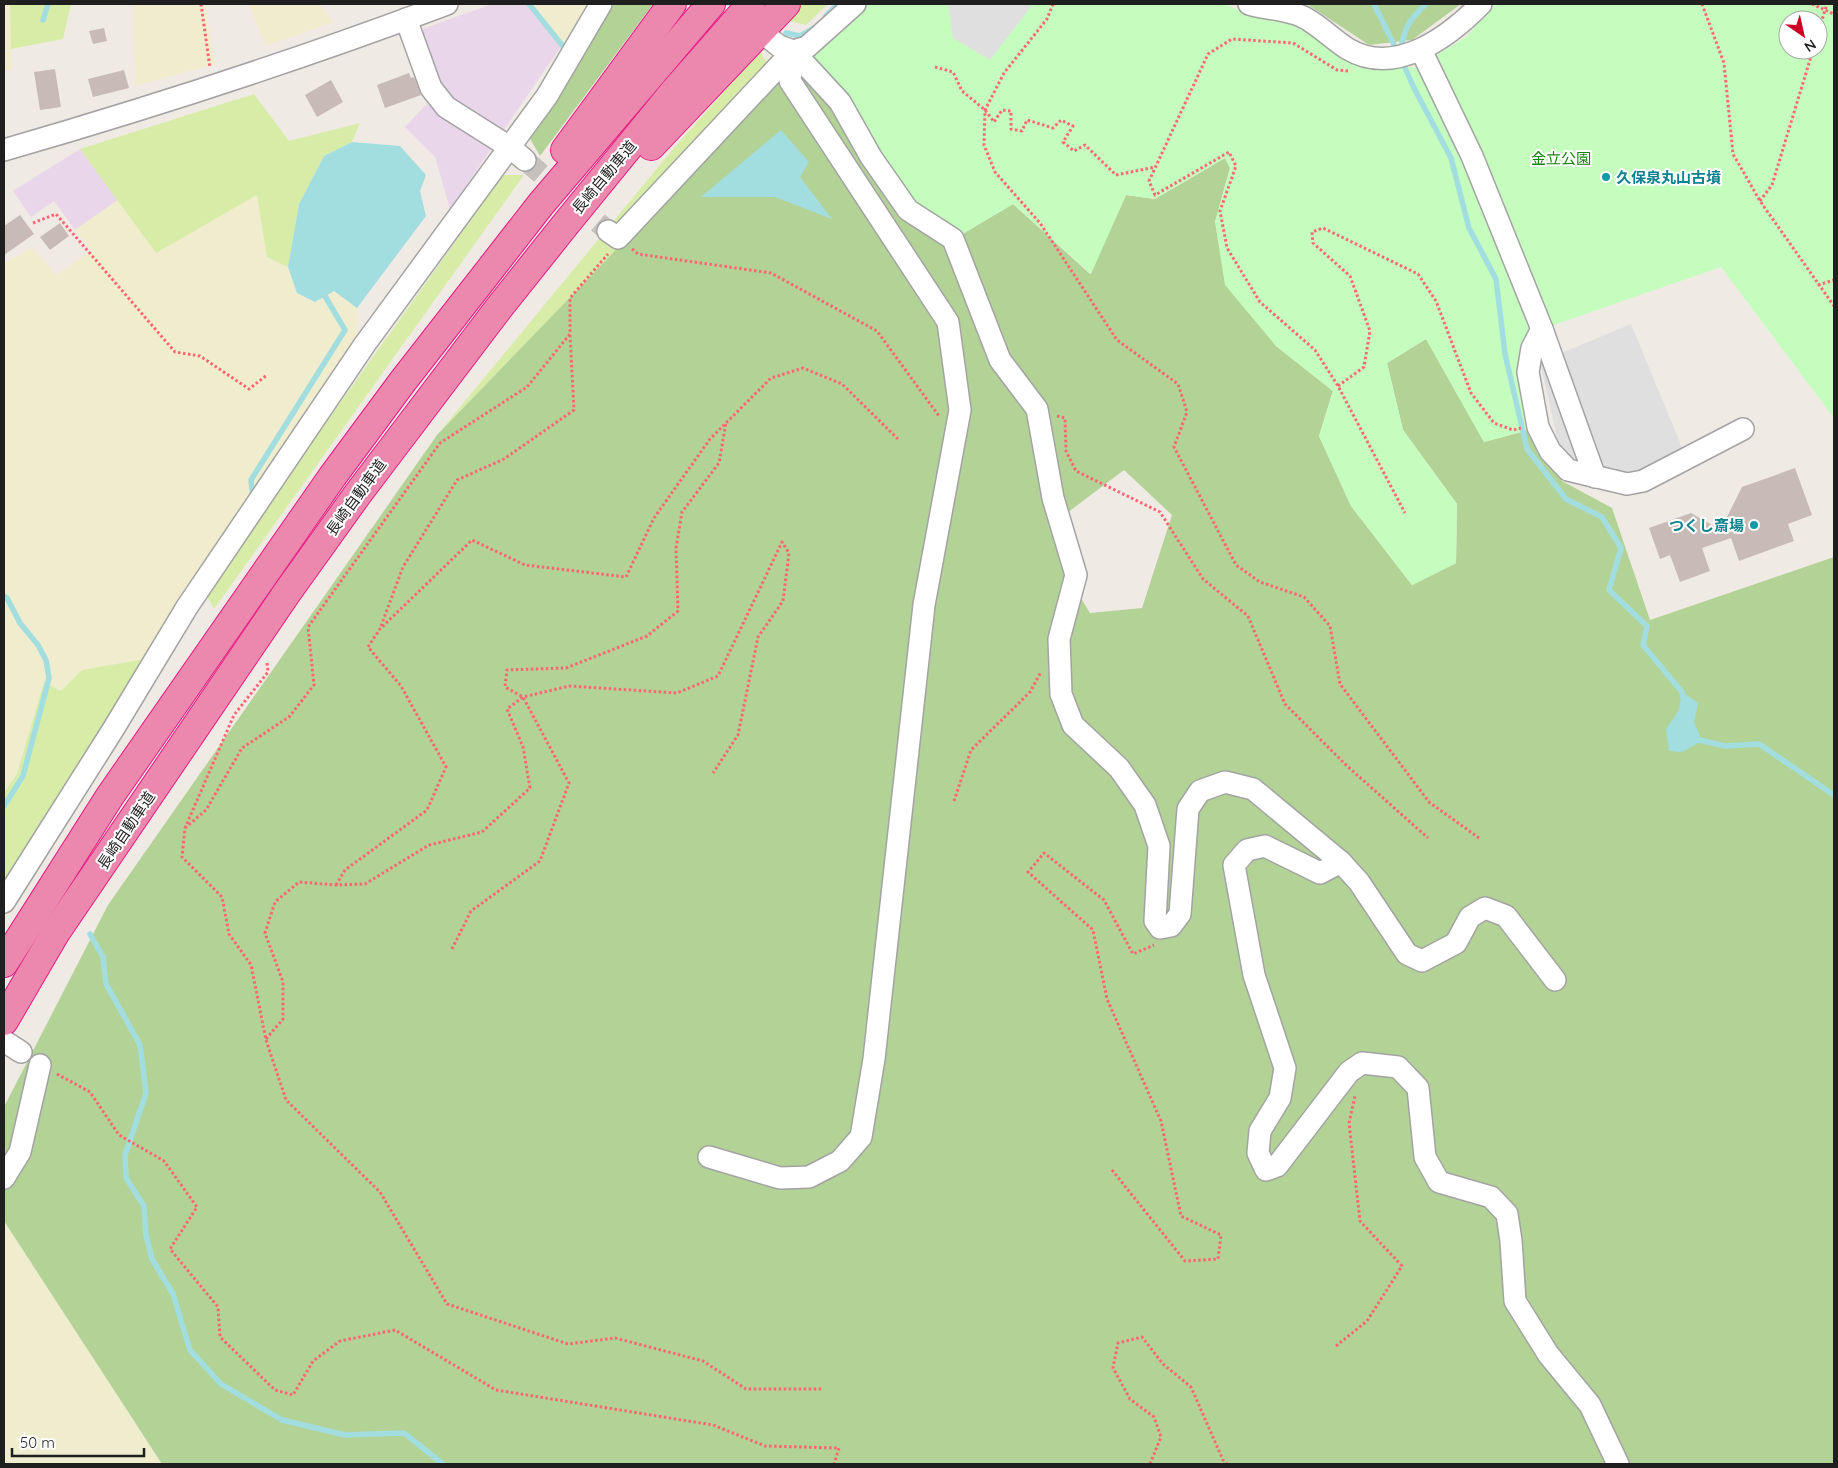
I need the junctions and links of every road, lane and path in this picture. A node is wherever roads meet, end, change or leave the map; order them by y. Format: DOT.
graph roads {
  1 [pos="201,4"];
  2 [pos="447,4"];
  3 [pos="601,4"];
  4 [pos="672,4"];
  5 [pos="710,4"];
  6 [pos="751,4"];
  7 [pos="786,4"];
  8 [pos="855,4"];
  9 [pos="1053,4"];
  10 [pos="1249,4"];
  11 [pos="1481,4"];
  12 [pos="1702,4"];
  13 [pos="1812,4"];
  14 [pos="1827,4"];
  15 [pos="1825,10"];
  16 [pos="406,19"];
  17 [pos="769,38"];
  18 [pos="793,51"];
  19 [pos="1416,52"];
  20 [pos="1810,60"];
  21 [pos="935,67"];
  22 [pos="1357,71"];
  23 [pos="213,86"];
  24 [pos="985,110"];
  25 [pos="4,150"];
  26 [pos="518,154"];
  27 [pos="1155,167"];
  28 [pos="1760,201"];
  29 [pos="34,223"];
  30 [pos="613,235"];
  31 [pos="1834,280"];
  32 [pos="1818,285"];
  33 [pos="1834,306"];
  34 [pos="498,309"];
  35 [pos="1542,329"];
  36 [pos="570,334"];
  37 [pos="267,375"];
  38 [pos="1338,386"];
  39 [pos="1037,409"];
  40 [pos="726,423"];
  41 [pos="1743,429"];
  42 [pos="1513,430"];
  43 [pos="955,438"];
  44 [pos="898,439"];
  45 [pos="332,477"];
  46 [pos="1595,477"];
  47 [pos="1405,513"];
  48 [pos="380,629"];
  49 [pos="266,658"];
  50 [pos="1042,669"];
  51 [pos="523,697"];
  52 [pos="713,773"];
  53 [pos="954,801"];
  54 [pos="185,828"];
  55 [pos="1428,838"];
  56 [pos="1479,838"];
  57 [pos="1341,862"];
  58 [pos="336,885"];
  59 [pos="4,902"];
  60 [pos="1160,928"];
  61 [pos="452,949"];
  62 [pos="4,963"];
  63 [pos="1555,980"];
  64 [pos="4,1021"];
  65 [pos="266,1040"];
  66 [pos="1362,1063"];
  67 [pos="40,1065"];
  68 [pos="709,1156"];
  69 [pos="1112,1170"];
  70 [pos="4,1178"];
  71 [pos="1336,1346"];
  72 [pos="822,1389"];
  73 [pos="834,1464"];
  74 [pos="1150,1464"];
  75 [pos="1228,1464"];
  76 [pos="1618,1464"];
  1 -- 23 [label="path"];
  2 -- 16 [label="street"];
  3 -- 26 [label="street"];
  4 -- 45 [label="highway"];
  5 -- 45 [label="highway, 長崎自動車道"];
  6 -- 34 [label="highway, 長崎自動車道"];
  7 -- 34 [label="highway"];
  8 -- 18 [label="street"];
  9 -- 24 [label="path"];
  10 -- 19 [label="street"];
  11 -- 19 [label="street"];
  12 -- 28 [label="path"];
  13 -- 15 [label="path"];
  14 -- 15 [label="path"];
  16 -- 23 [label="street"];
  16 -- 26 [label="street"];
  17 -- 18 [label="street"];
  18 -- 30 [label="street"];
  18 -- 39 [label="street"];
  18 -- 43 [label="street"];
  19 -- 35 [label="street"];
  20 -- 28 [label="path"];
  21 -- 24 [label="path"];
  22 -- 27 [label="path"];
  23 -- 25 [label="street"];
  24 -- 27 [label="path"];
  24 -- 56 [label="path"];
  26 -- 59 [label="street"];
  27 -- 38 [label="path"];
  28 -- 32 [label="path"];
  29 -- 37 [label="path"];
  30 -- 36 [label="path"];
  30 -- 43 [label="path"];
  31 -- 32 [label="path"];
  32 -- 33 [label="path"];
  34 -- 64 [label="highway, 長崎自動車道"];
  35 -- 46 [label="street"];
  35 -- 46 [label="street"];
  36 -- 48 [label="path"];
  36 -- 54 [label="path"];
  38 -- 42 [label="path"];
  38 -- 47 [label="path"];
  39 -- 55 [label="path"];
  39 -- 60 [label="street"];
  40 -- 44 [label="path"];
  40 -- 48 [label="path"];
  40 -- 51 [label="path"];
  41 -- 46 [label="street"];
  43 -- 68 [label="street"];
  45 -- 62 [label="highway, 長崎自動車道"];
  48 -- 58 [label="path"];
  49 -- 54 [label="path"];
  50 -- 53 [label="path"];
  51 -- 52 [label="path"];
  51 -- 58 [label="path"];
  51 -- 61 [label="path"];
  54 -- 65 [label="path"];
  57 -- 60 [label="street"];
  57 -- 63 [label="street"];
  57 -- 66 [label="street"];
  58 -- 65 [label="path"];
  60 -- 69 [label="path"];
  65 -- 72 [label="path"];
  66 -- 71 [label="path"];
  66 -- 76 [label="street"];
  67 -- 70 [label="street"];
  67 -- 73 [label="path"];
  74 -- 75 [label="path"];
}
